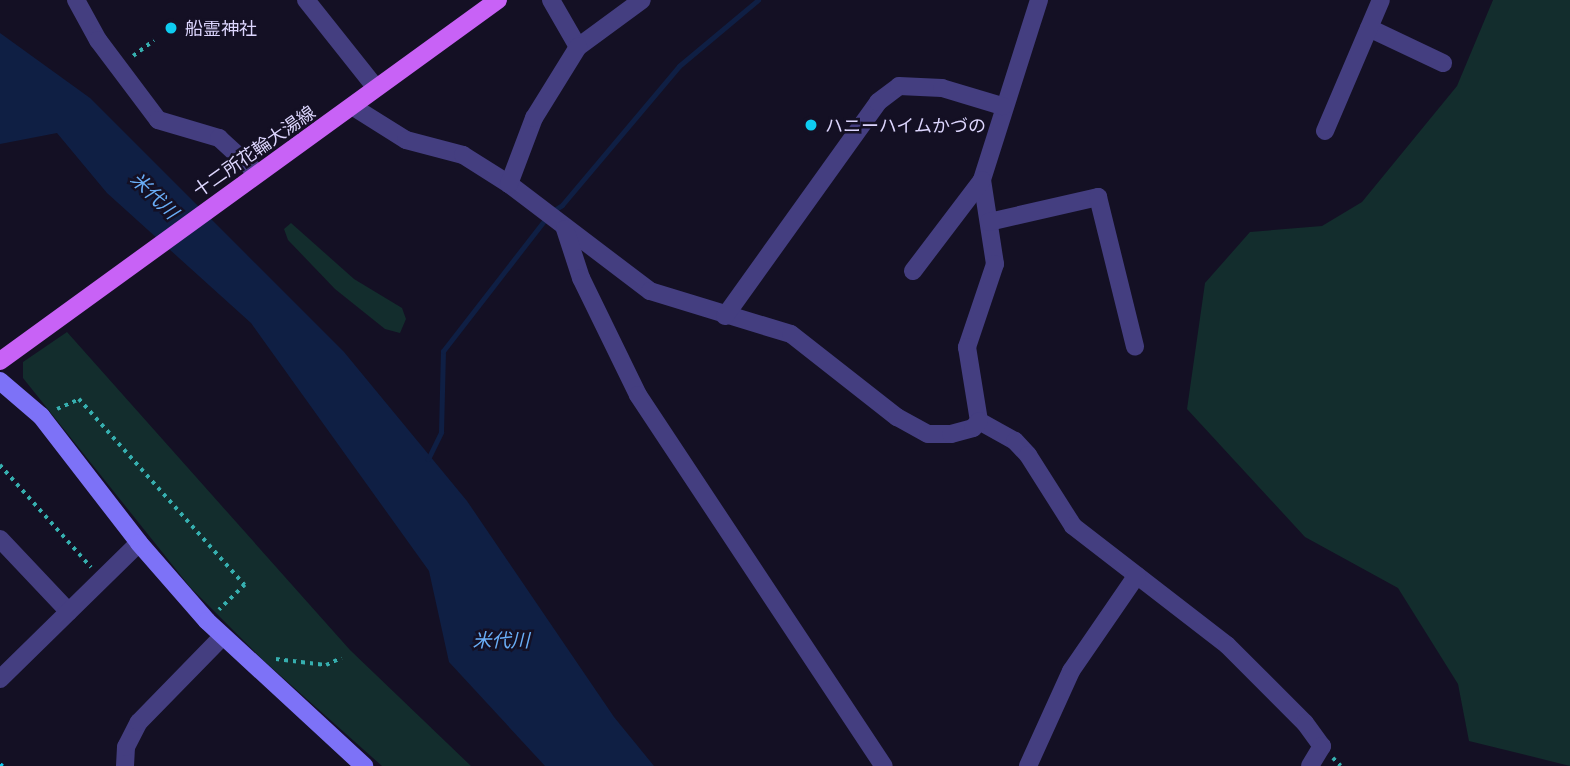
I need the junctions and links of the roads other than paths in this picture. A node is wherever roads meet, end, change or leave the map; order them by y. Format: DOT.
graph roads {
  1 [pos="76,0"];
  2 [pos="306,0"];
  3 [pos="498,0"];
  4 [pos="551,0"];
  5 [pos="642,0"];
  6 [pos="1039,0"];
  7 [pos="1381,0"];
  8 [pos="1369,28"];
  9 [pos="578,47"];
  10 [pos="1443,63"];
  11 [pos="376,89"];
  12 [pos="1002,106"];
  13 [pos="355,108"];
  14 [pos="1325,131"];
  15 [pos="256,172"];
  16 [pos="982,180"];
  17 [pos="509,184"];
  18 [pos="989,222"];
  19 [pos="565,229"];
  20 [pos="913,271"];
  21 [pos="726,316"];
  22 [pos="1135,345"];
  23 [pos="0,361"];
  24 [pos="0,381"];
  25 [pos="979,421"];
  26 [pos="139,543"];
  27 [pos="3,545"];
  28 [pos="1137,575"];
  29 [pos="69,612"];
  30 [pos="223,636"];
  31 [pos="0,679"];
  32 [pos="125,766"];
  33 [pos="364,766"];
  34 [pos="884,766"];
  35 [pos="1028,766"];
  36 [pos="1310,766"];
  1 -- 15 [label="street"];
  2 -- 11 [label="street"];
  3 -- 11 [label="main road, 十二所花輪大湯線"];
  4 -- 9 [label="street"];
  5 -- 9 [label="street"];
  6 -- 12 [label="street"];
  7 -- 8 [label="street"];
  8 -- 10 [label="street"];
  8 -- 14 [label="street"];
  9 -- 17 [label="street"];
  11 -- 13 [label="main road, 十二所花輪大湯線"];
  12 -- 16 [label="street"];
  12 -- 21 [label="street"];
  13 -- 15 [label="main road, 十二所花輪大湯線"];
  13 -- 17 [label="street"];
  15 -- 23 [label="main road, 十二所花輪大湯線"];
  16 -- 18 [label="street"];
  16 -- 20 [label="street"];
  17 -- 19 [label="street"];
  18 -- 22 [label="street"];
  18 -- 25 [label="street"];
  19 -- 21 [label="street"];
  19 -- 34 [label="street"];
  21 -- 25 [label="street"];
  24 -- 26 [label="street"];
  25 -- 28 [label="street"];
  26 -- 29 [label="street"];
  26 -- 30 [label="street"];
  27 -- 29 [label="street"];
  28 -- 35 [label="street"];
  28 -- 36 [label="street"];
  29 -- 31 [label="street"];
  30 -- 32 [label="street"];
  30 -- 33 [label="street"];
}
